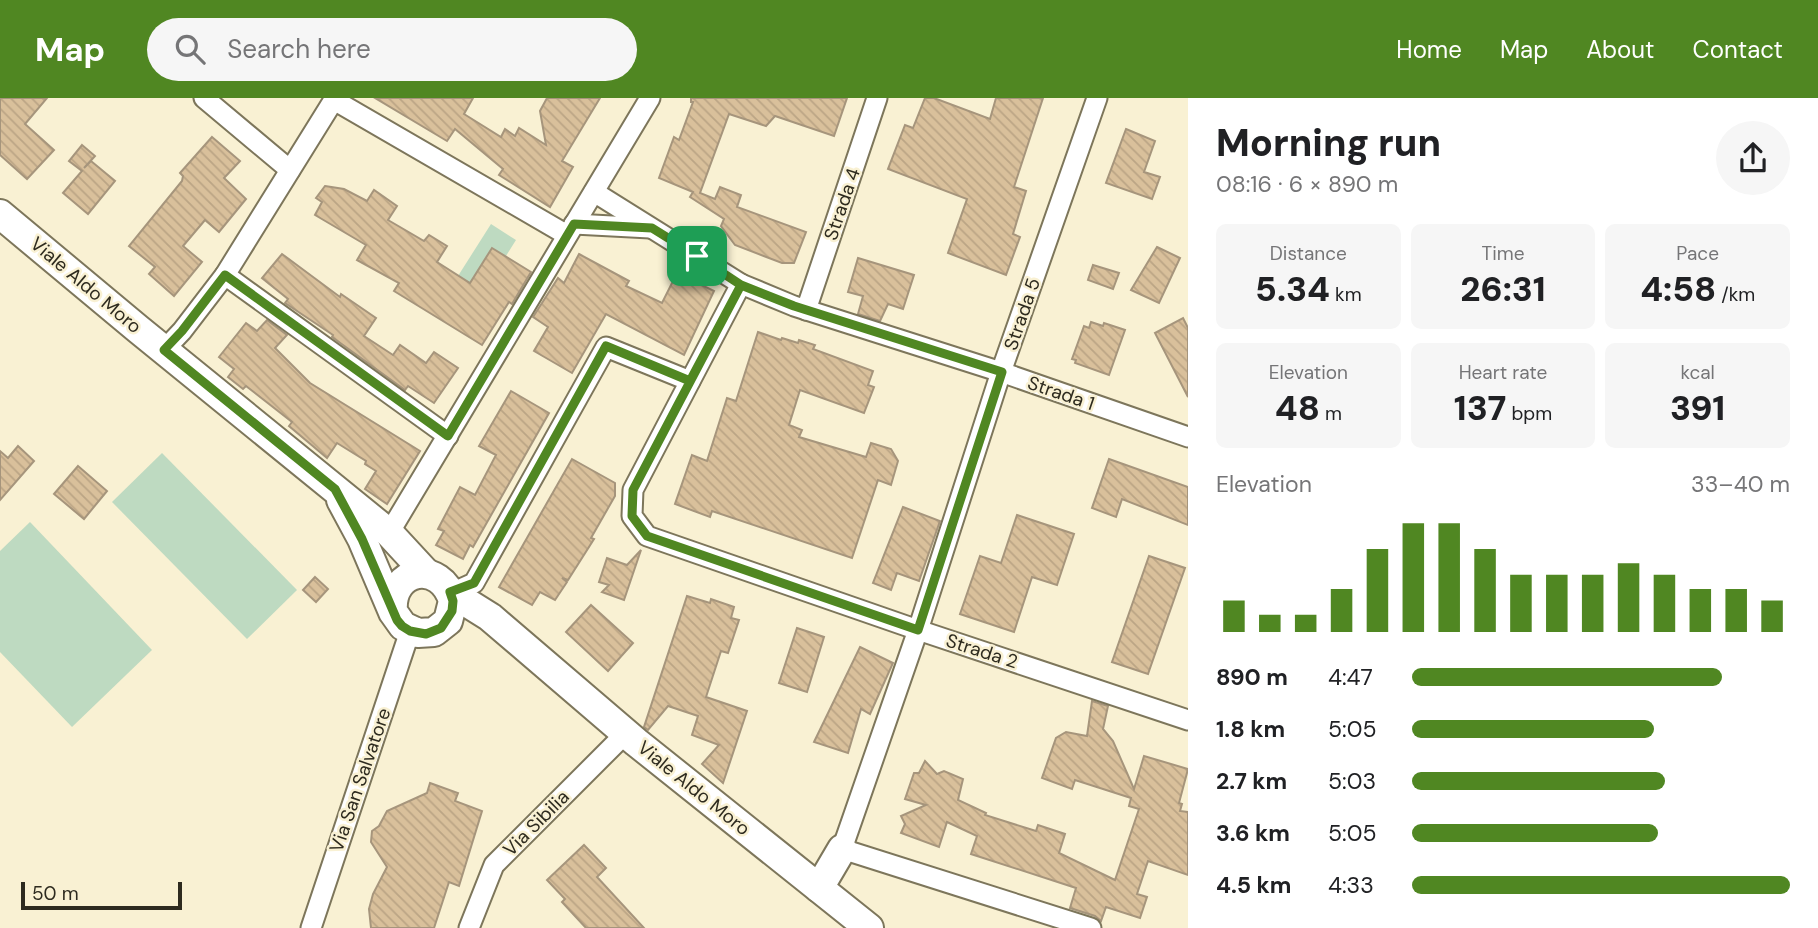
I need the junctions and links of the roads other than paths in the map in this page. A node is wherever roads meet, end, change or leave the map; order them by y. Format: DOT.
graph roads {
  1 [pos="204,98"];
  2 [pos="650,98"];
  3 [pos="877,98"];
  4 [pos="1097,98"];
  5 [pos="334,99"];
  6 [pos="290,170"];
  7 [pos="594,192"];
  8 [pos="0,214"];
  9 [pos="652,228"];
  10 [pos="570,230"];
  11 [pos="225,275"];
  12 [pos="741,285"];
  13 [pos="806,310"];
  14 [pos="164,350"];
  15 [pos="1002,372"];
  16 [pos="690,381"];
  17 [pos="448,436"];
  18 [pos="1188,437"];
  19 [pos="335,489"];
  20 [pos="389,533"];
  21 [pos="426,573"];
  22 [pos="451,592"];
  23 [pos="402,621"];
  24 [pos="441,628"];
  25 [pos="918,630"];
  26 [pos="522,643"];
  27 [pos="1188,720"];
  28 [pos="626,733"];
  29 [pos="842,849"];
  30 [pos="819,888"];
  31 [pos="311,928"];
  32 [pos="469,928"];
  33 [pos="869,928"];
  34 [pos="1091,928"];
  1 -- 6 [label="street"];
  2 -- 7 [label="street"];
  3 -- 13 [label="street, Strada 4"];
  4 -- 15 [label="street, Strada 5"];
  5 -- 6 [label="street"];
  5 -- 10 [label="street"];
  6 -- 11 [label="street"];
  7 -- 9 [label="street, Strada 1"];
  7 -- 10 [label="street"];
  8 -- 14 [label="main road, Viale Aldo Moro"];
  9 -- 10 [label="street"];
  9 -- 12 [label="street, Strada 1"];
  10 -- 17 [label="street"];
  11 -- 14 [label="street"];
  11 -- 17 [label="street"];
  12 -- 13 [label="street, Strada 1"];
  12 -- 16 [label="street, Strada 2"];
  13 -- 15 [label="street, Strada 1"];
  14 -- 19 [label="main road, Viale Aldo Moro"];
  15 -- 18 [label="street, Strada 1"];
  15 -- 25 [label="street, Strada 5"];
  16 -- 22 [label="street"];
  16 -- 25 [label="street, Strada 2"];
  17 -- 20 [label="street"];
  19 -- 20 [label="main road, Viale Aldo Moro"];
  19 -- 23 [label="main road, Viale Aldo Moro"];
  20 -- 21 [label="main road, Viale Aldo Moro"];
  21 -- 22 [label="main road, Viale Aldo Moro"];
  21 -- 23 [label="main road"];
  22 -- 24 [label="main road"];
  22 -- 26 [label="main road, Viale Aldo Moro"];
  23 -- 24 [label="main road, Viale Aldo Moro"];
  23 -- 31 [label="street, Via San Salvatore"];
  24 -- 26 [label="main road, Viale Aldo Moro"];
  25 -- 27 [label="street, Strada 2"];
  25 -- 29 [label="street, Strada 5"];
  26 -- 28 [label="main road, Viale Aldo Moro"];
  28 -- 30 [label="main road, Viale Aldo Moro"];
  28 -- 32 [label="street, Via Sibilia"];
  29 -- 30 [label="main road"];
  29 -- 34 [label="street"];
  30 -- 33 [label="main road, Viale Aldo Moro"];
}
